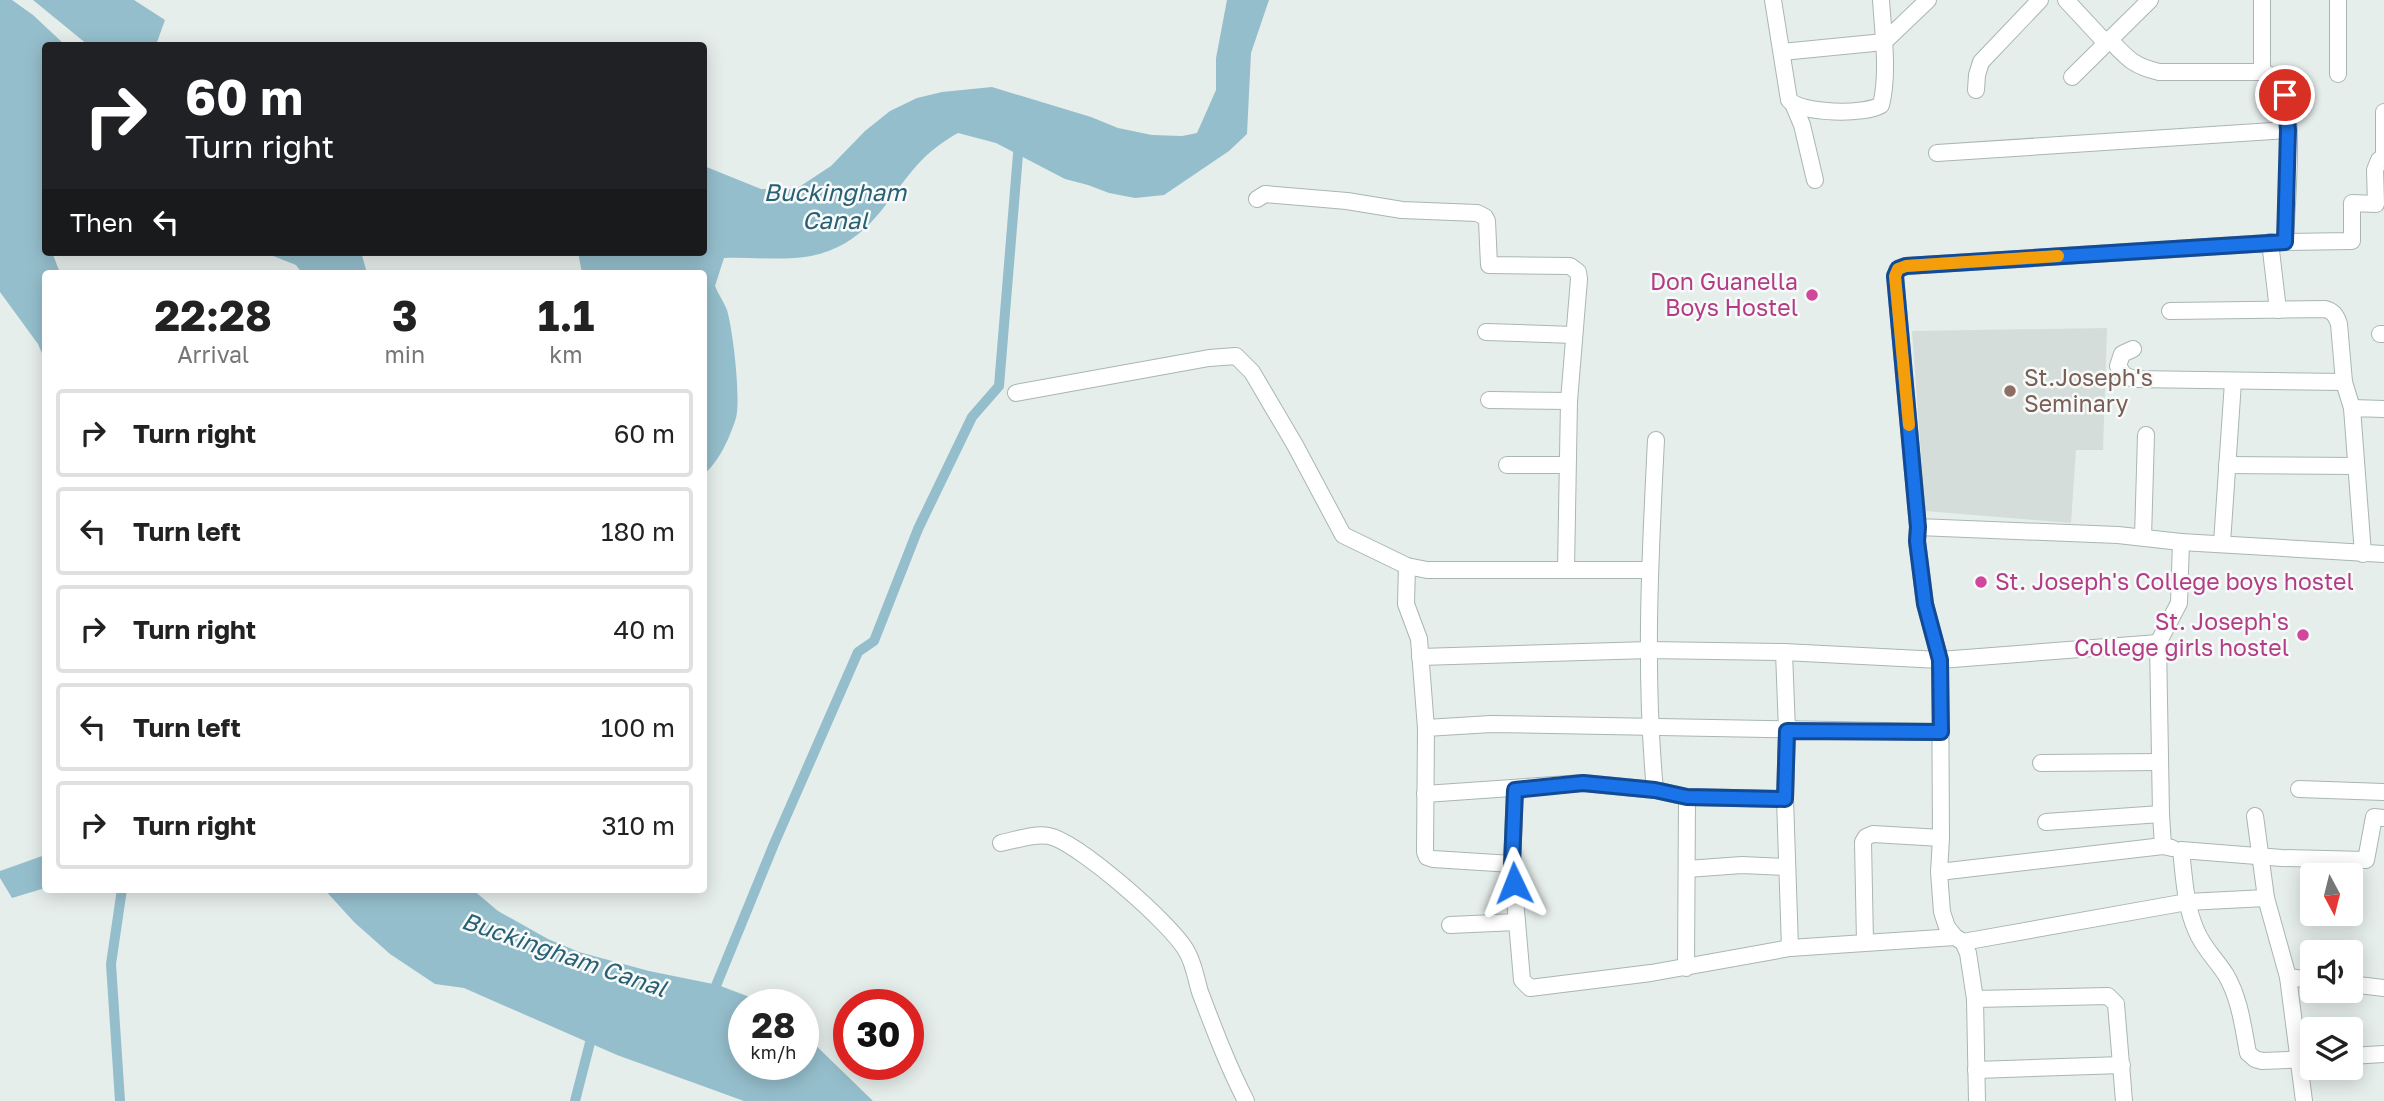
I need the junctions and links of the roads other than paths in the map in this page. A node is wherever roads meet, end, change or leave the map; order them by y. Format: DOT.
graph roads {
  1 [pos="1773,0"];
  2 [pos="1881,0"];
  3 [pos="1928,0"];
  4 [pos="2040,0"];
  5 [pos="2066,0"];
  6 [pos="2150,0"];
  7 [pos="2262,0"];
  8 [pos="2338,0"];
  9 [pos="2107,40"];
  10 [pos="1884,42"];
  11 [pos="1782,52"];
  12 [pos="2262,72"];
  13 [pos="2337,74"];
  14 [pos="2072,77"];
  15 [pos="1976,90"];
  16 [pos="1794,106"];
  17 [pos="2384,112"];
  18 [pos="2288,130"];
  19 [pos="1937,153"];
  20 [pos="2384,159"];
  21 [pos="1815,180"];
  22 [pos="1257,199"];
  23 [pos="2380,204"];
  24 [pos="2278,242"];
  25 [pos="2278,310"];
  26 [pos="2170,311"];
  27 [pos="1486,332"];
  28 [pos="1574,335"];
  29 [pos="2133,349"];
  30 [pos="2233,382"];
  31 [pos="2344,382"];
  32 [pos="1016,393"];
  33 [pos="1489,400"];
  34 [pos="1569,401"];
  35 [pos="2352,408"];
  36 [pos="2384,409"];
  37 [pos="2146,435"];
  38 [pos="1656,440"];
  39 [pos="1566,464"];
  40 [pos="1507,465"];
  41 [pos="2227,465"];
  42 [pos="2356,466"];
  43 [pos="1918,527"];
  44 [pos="2143,537"];
  45 [pos="2181,542"];
  46 [pos="2222,543"];
  47 [pos="2363,554"];
  48 [pos="2384,554"];
  49 [pos="1407,566"];
  50 [pos="1566,569"];
  51 [pos="1649,570"];
  52 [pos="2158,643"];
  53 [pos="1649,650"];
  54 [pos="1784,652"];
  55 [pos="1420,657"];
  56 [pos="1940,660"];
  57 [pos="1649,726"];
  58 [pos="1426,728"];
  59 [pos="1787,731"];
  60 [pos="1941,732"];
  61 [pos="2160,762"];
  62 [pos="2041,763"];
  63 [pos="2299,789"];
  64 [pos="1515,790"];
  65 [pos="1655,790"];
  66 [pos="2384,792"];
  67 [pos="1425,794"];
  68 [pos="1687,797"];
  69 [pos="1785,799"];
  70 [pos="2161,814"];
  71 [pos="2255,816"];
  72 [pos="2384,818"];
  73 [pos="2046,822"];
  74 [pos="1941,838"];
  75 [pos="1001,843"];
  76 [pos="2164,846"];
  77 [pos="2181,849"];
  78 [pos="2259,856"];
  79 [pos="1512,864"];
  80 [pos="1787,867"];
  81 [pos="1687,869"];
  82 [pos="1939,872"];
  83 [pos="2266,898"];
  84 [pos="2187,902"];
  85 [pos="1517,922"];
  86 [pos="1450,925"];
  87 [pos="1959,940"];
  88 [pos="1866,943"];
  89 [pos="1790,948"];
  90 [pos="1686,968"];
  91 [pos="2288,977"];
  92 [pos="2300,978"];
  93 [pos="2363,986"];
  94 [pos="2384,988"];
  95 [pos="1975,999"];
  96 [pos="2300,1035"];
  97 [pos="2384,1054"];
  98 [pos="2363,1055"];
  99 [pos="2300,1059"];
  100 [pos="2122,1065"];
  101 [pos="1976,1070"];
  102 [pos="2304,1080"];
  103 [pos="1246,1101"];
  104 [pos="1977,1101"];
  105 [pos="2124,1101"];
  106 [pos="2304,1101"];
  1 -- 11 [label="street"];
  2 -- 10 [label="street"];
  3 -- 10 [label="street"];
  4 -- 15 [label="street"];
  5 -- 9 [label="street"];
  6 -- 9 [label="street"];
  7 -- 12 [label="street"];
  8 -- 13 [label="street"];
  9 -- 12 [label="street"];
  9 -- 14 [label="street"];
  10 -- 11 [label="street"];
  10 -- 16 [label="street"];
  11 -- 16 [label="street"];
  12 -- 18 [label="street"];
  16 -- 21 [label="street"];
  17 -- 20 [label="street"];
  18 -- 19 [label="street"];
  18 -- 24 [label="street"];
  20 -- 23 [label="street"];
  22 -- 28 [label="street"];
  23 -- 24 [label="street"];
  24 -- 25 [label="street"];
  24 -- 43 [label="street"];
  25 -- 26 [label="street"];
  25 -- 31 [label="street"];
  27 -- 28 [label="street"];
  28 -- 34 [label="street"];
  29 -- 30 [label="street"];
  30 -- 31 [label="street"];
  30 -- 41 [label="street"];
  31 -- 35 [label="street"];
  32 -- 49 [label="street"];
  33 -- 34 [label="street"];
  34 -- 39 [label="street"];
  35 -- 36 [label="street"];
  35 -- 42 [label="street"];
  37 -- 44 [label="street"];
  38 -- 51 [label="street"];
  39 -- 40 [label="street"];
  39 -- 50 [label="street"];
  41 -- 42 [label="street"];
  41 -- 46 [label="street"];
  42 -- 47 [label="street"];
  43 -- 44 [label="street"];
  43 -- 56 [label="street"];
  44 -- 45 [label="street"];
  45 -- 46 [label="street"];
  45 -- 52 [label="street"];
  46 -- 47 [label="street"];
  47 -- 48 [label="street"];
  49 -- 50 [label="street"];
  49 -- 55 [label="street"];
  50 -- 51 [label="street"];
  51 -- 53 [label="street"];
  52 -- 56 [label="street"];
  52 -- 61 [label="street"];
  53 -- 54 [label="street"];
  53 -- 55 [label="street"];
  53 -- 57 [label="street"];
  54 -- 56 [label="street"];
  54 -- 59 [label="street"];
  55 -- 58 [label="street"];
  56 -- 60 [label="street"];
  57 -- 58 [label="street"];
  57 -- 59 [label="street"];
  57 -- 65 [label="street"];
  58 -- 67 [label="street"];
  59 -- 60 [label="street"];
  59 -- 69 [label="street"];
  60 -- 74 [label="street"];
  61 -- 62 [label="street"];
  61 -- 70 [label="street"];
  63 -- 66 [label="street"];
  64 -- 65 [label="street"];
  64 -- 67 [label="street"];
  64 -- 79 [label="street"];
  65 -- 68 [label="street"];
  67 -- 79 [label="street"];
  68 -- 69 [label="street"];
  68 -- 81 [label="street"];
  69 -- 80 [label="street"];
  70 -- 73 [label="street"];
  70 -- 76 [label="street"];
  71 -- 78 [label="street"];
  72 -- 78 [label="street"];
  74 -- 82 [label="street"];
  74 -- 88 [label="street"];
  75 -- 103 [label="street"];
  76 -- 77 [label="street"];
  76 -- 82 [label="street"];
  77 -- 78 [label="street"];
  77 -- 84 [label="street"];
  78 -- 83 [label="street"];
  79 -- 85 [label="street"];
  80 -- 81 [label="street"];
  80 -- 89 [label="street"];
  81 -- 90 [label="street"];
  82 -- 87 [label="street"];
  83 -- 84 [label="street"];
  83 -- 91 [label="street"];
  84 -- 87 [label="street"];
  84 -- 99 [label="street"];
  85 -- 86 [label="street"];
  85 -- 90 [label="street"];
  87 -- 88 [label="street"];
  87 -- 95 [label="street"];
  88 -- 89 [label="street"];
  89 -- 90 [label="street"];
  91 -- 92 [label="street"];
  91 -- 96 [label="street"];
  93 -- 94 [label="street"];
  95 -- 100 [label="street"];
  95 -- 101 [label="street"];
  97 -- 98 [label="street"];
  100 -- 101 [label="street"];
  100 -- 105 [label="street"];
  101 -- 104 [label="street"];
  102 -- 106 [label="street"];
}
